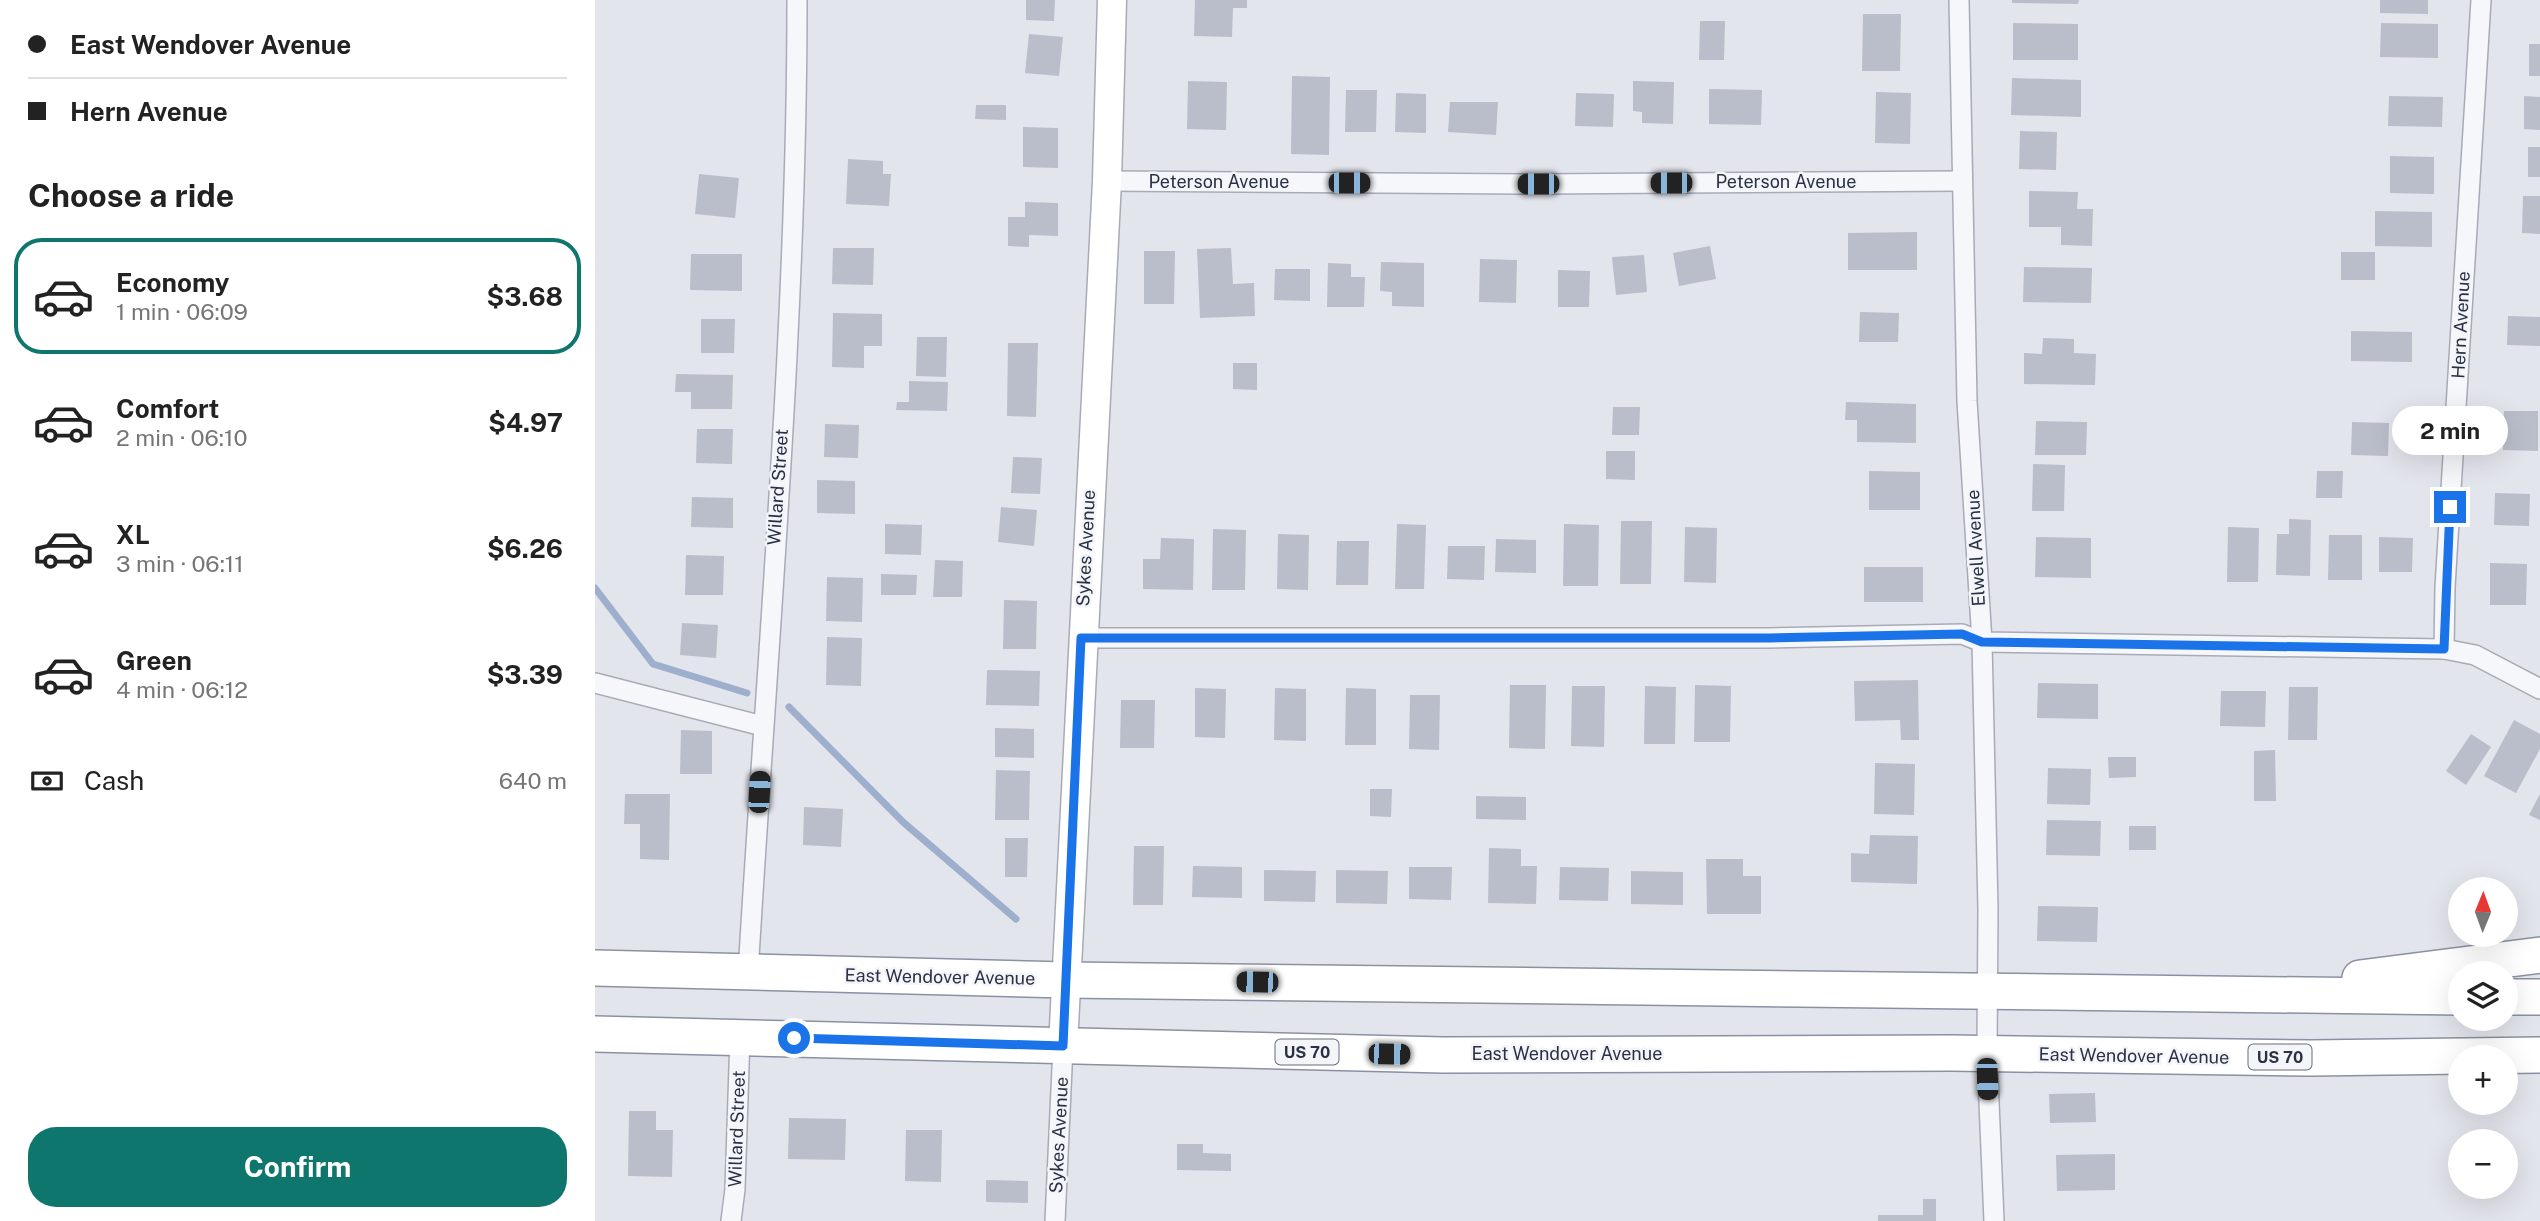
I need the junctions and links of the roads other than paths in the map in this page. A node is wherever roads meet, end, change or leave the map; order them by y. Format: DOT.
graph roads {
  1 [pos="797,0"];
  2 [pos="1112,0"];
  3 [pos="1959,0"];
  4 [pos="2480,0"];
  5 [pos="1107,181"];
  6 [pos="1960,181"];
  7 [pos="1081,638"];
  8 [pos="1982,642"];
  9 [pos="2444,649"];
  10 [pos="595,682"];
  11 [pos="2540,689"];
  12 [pos="762,726"];
  13 [pos="2540,955"];
  14 [pos="595,968"];
  15 [pos="748,974"];
  16 [pos="1066,980"];
  17 [pos="1987,993"];
  18 [pos="2211,996"];
  19 [pos="2448,997"];
  20 [pos="2518,997"];
  21 [pos="2540,997"];
  22 [pos="595,1034"];
  23 [pos="740,1037"];
  24 [pos="1063,1046"];
  25 [pos="1987,1054"];
  26 [pos="2540,1055"];
  27 [pos="731,1221"];
  28 [pos="1055,1221"];
  29 [pos="1994,1221"];
  1 -- 12 [label="street, Willard Street"];
  2 -- 5 [label="street, Sykes Avenue"];
  3 -- 6 [label="street, Elwell Avenue"];
  4 -- 9 [label="street, Hern Avenue"];
  5 -- 6 [label="street, Peterson Avenue"];
  5 -- 7 [label="street, Sykes Avenue"];
  6 -- 8 [label="street, Elwell Avenue"];
  7 -- 8 [label="street"];
  7 -- 16 [label="street, Sykes Avenue"];
  8 -- 9 [label="street"];
  8 -- 17 [label="street, Elwell Avenue"];
  9 -- 11 [label="street"];
  10 -- 12 [label="street"];
  12 -- 15 [label="street, Willard Street"];
  13 -- 18 [label="highway"];
  14 -- 15 [label="highway, East Wendover Avenue"];
  15 -- 16 [label="highway, East Wendover Avenue"];
  16 -- 17 [label="highway, East Wendover Avenue"];
  16 -- 24 [label="street, Sykes Avenue"];
  17 -- 18 [label="highway, East Wendover Avenue"];
  17 -- 25 [label="street, Elwell Avenue"];
  18 -- 19 [label="highway, East Wendover Avenue"];
  20 -- 21 [label="highway"];
  22 -- 23 [label="highway, East Wendover Avenue / US 70"];
  23 -- 24 [label="highway, East Wendover Avenue / US 70"];
  23 -- 27 [label="street, Willard Street"];
  24 -- 25 [label="highway, East Wendover Avenue / US 70"];
  24 -- 28 [label="street, Sykes Avenue"];
  25 -- 26 [label="highway, East Wendover Avenue / US 70"];
  25 -- 29 [label="street, Elwell Avenue"];
}
